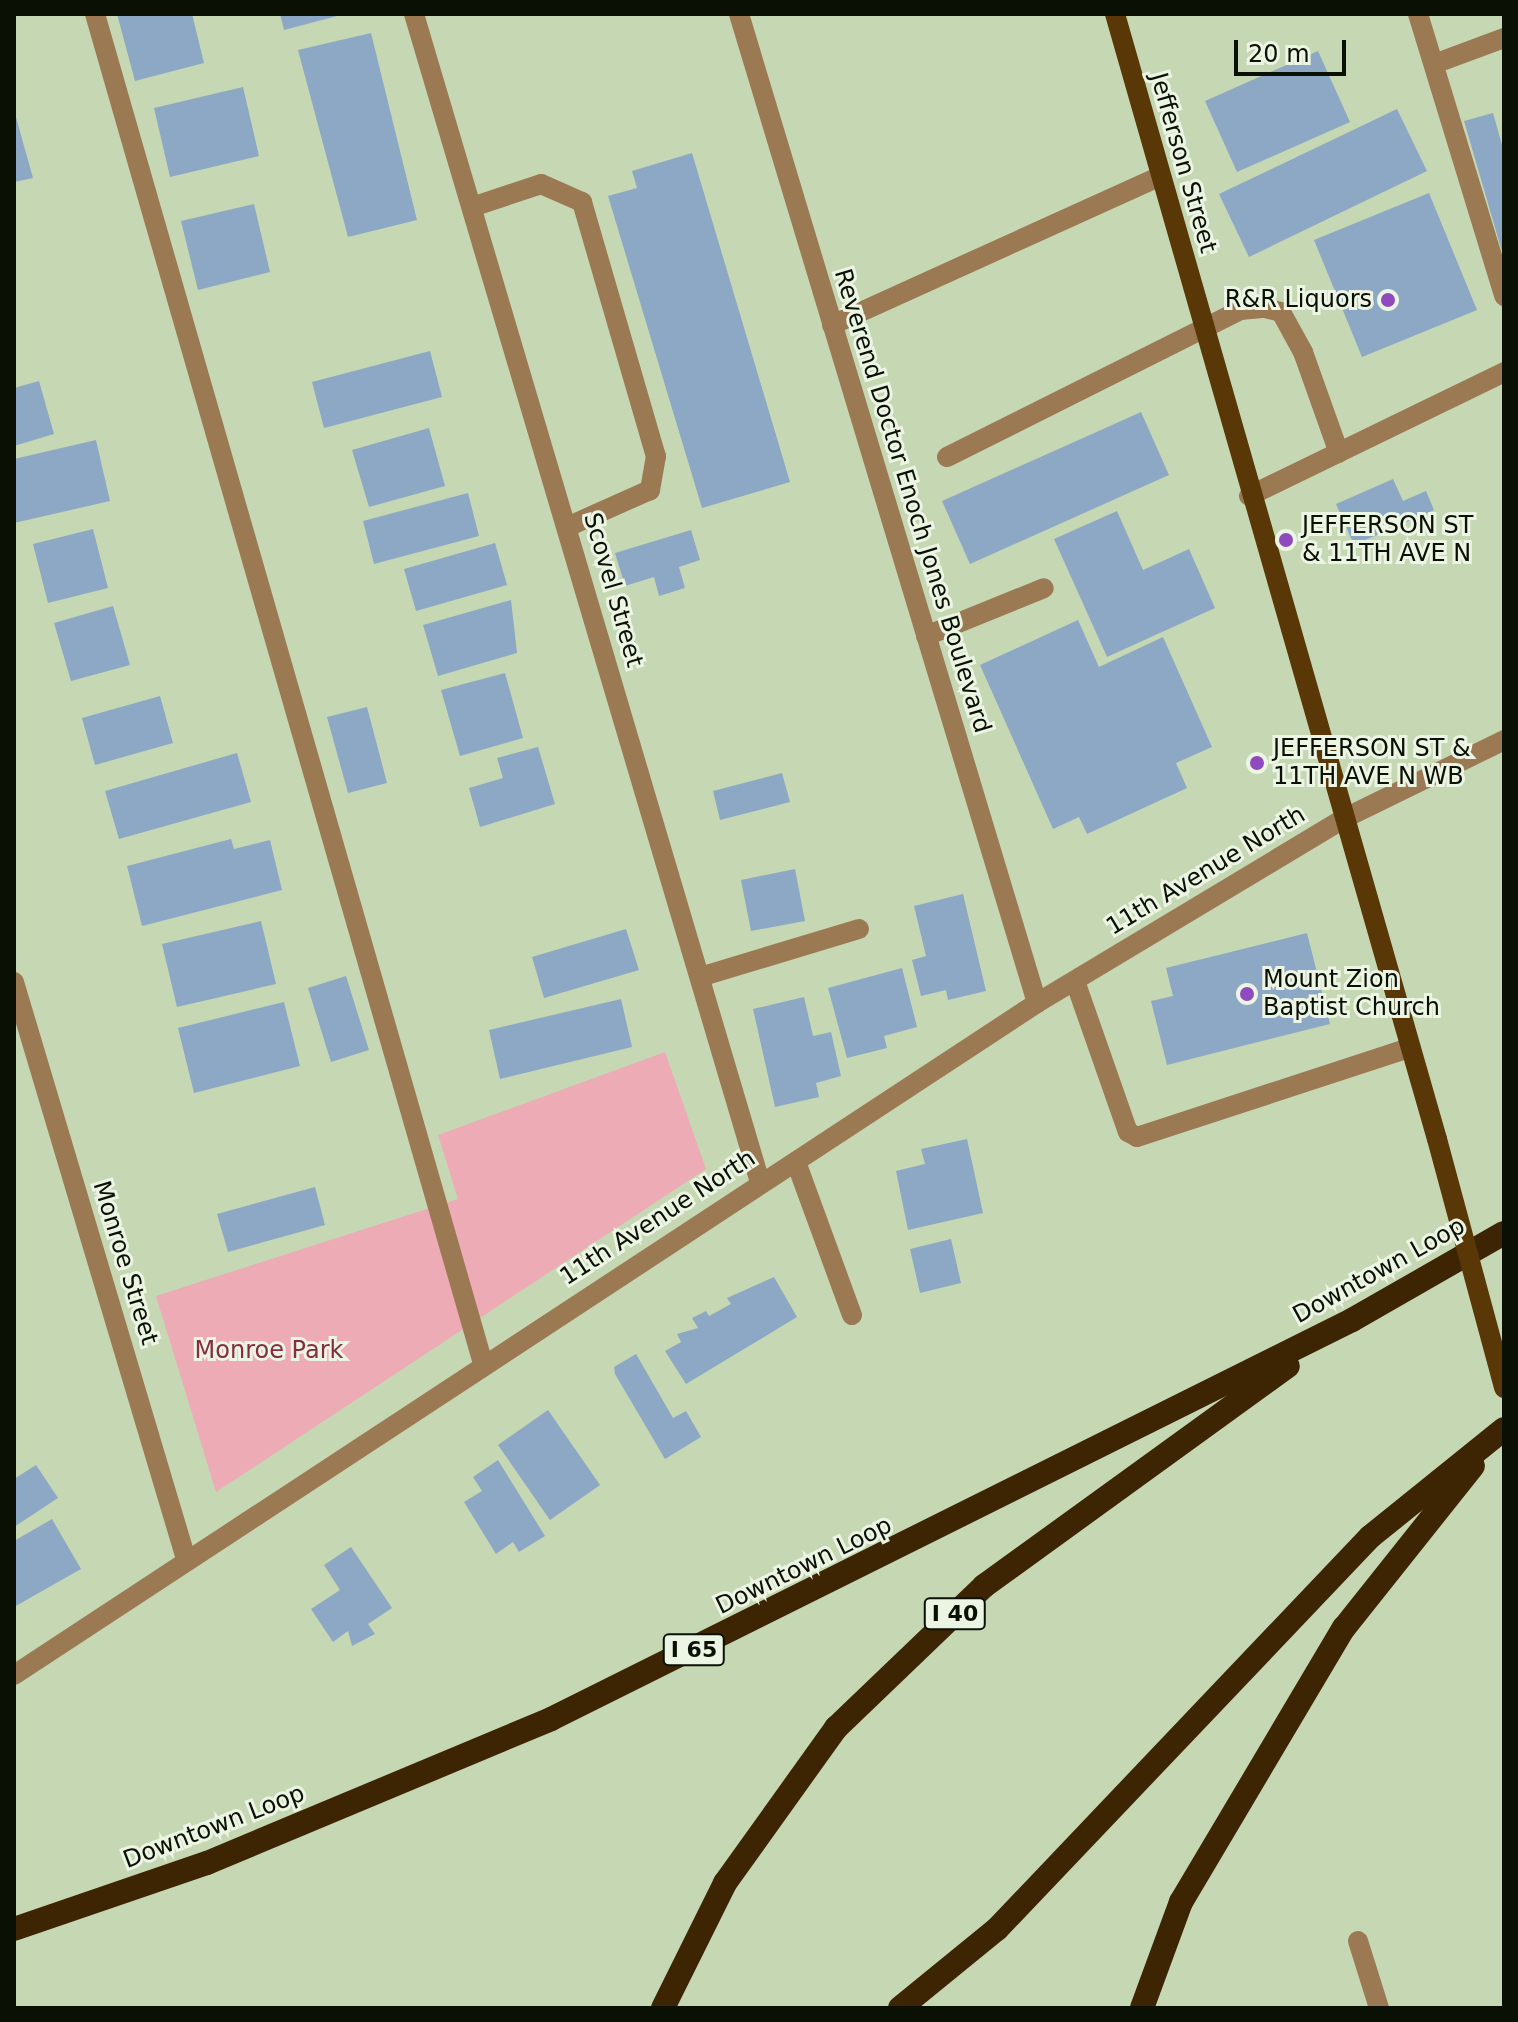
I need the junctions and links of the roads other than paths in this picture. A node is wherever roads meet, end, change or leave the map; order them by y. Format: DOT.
graph roads {
  1 [pos="95,14"];
  2 [pos="414,14"];
  3 [pos="739,14"];
  4 [pos="1115,14"];
  5 [pos="1418,14"];
  6 [pos="1504,38"];
  7 [pos="1434,64"];
  8 [pos="1160,176"];
  9 [pos="472,207"];
  10 [pos="1504,296"];
  11 [pos="832,325"];
  12 [pos="1203,329"];
  13 [pos="1504,372"];
  14 [pos="1339,453"];
  15 [pos="947,457"];
  16 [pos="1249,496"];
  17 [pos="567,527"];
  18 [pos="1044,588"];
  19 [pos="926,636"];
  20 [pos="1504,740"];
  21 [pos="1341,820"];
  22 [pos="859,929"];
  23 [pos="700,977"];
  24 [pos="1075,981"];
  25 [pos="14,982"];
  26 [pos="1037,1003"];
  27 [pos="1410,1048"];
  28 [pos="796,1162"];
  29 [pos="760,1182"];
  30 [pos="1504,1233"];
  31 [pos="852,1315"];
  32 [pos="1352,1320"];
  33 [pos="483,1364"];
  34 [pos="1504,1388"];
  35 [pos="1503,1429"];
  36 [pos="186,1559"];
  37 [pos="14,1675"];
  38 [pos="14,1929"];
  39 [pos="1358,1941"];
  40 [pos="663,2008"];
  41 [pos="900,2008"];
  42 [pos="1142,2008"];
  43 [pos="1379,2008"];
  1 -- 33 [label="street"];
  2 -- 9 [label="street, Scovel Street"];
  3 -- 11 [label="street, Reverend Doctor Enoch Jones Boulevard"];
  4 -- 8 [label="main road, Jefferson Street"];
  5 -- 7 [label="street"];
  6 -- 7 [label="street"];
  7 -- 10 [label="street"];
  8 -- 11 [label="street"];
  8 -- 12 [label="main road, Jefferson Street"];
  9 -- 17 [label="street, Scovel Street"];
  9 -- 17 [label="street"];
  11 -- 19 [label="street, Reverend Doctor Enoch Jones Boulevard"];
  12 -- 14 [label="street"];
  12 -- 15 [label="street"];
  12 -- 16 [label="main road, Jefferson Street"];
  13 -- 14 [label="street"];
  14 -- 16 [label="street"];
  16 -- 21 [label="main road, Jefferson Street"];
  17 -- 23 [label="street, Scovel Street"];
  18 -- 19 [label="street"];
  19 -- 26 [label="street, Reverend Doctor Enoch Jones Boulevard"];
  20 -- 21 [label="street, 11th Avenue North"];
  21 -- 24 [label="street, 11th Avenue North"];
  21 -- 27 [label="main road, Jefferson Street"];
  22 -- 23 [label="street"];
  23 -- 29 [label="street, Scovel Street"];
  24 -- 26 [label="street, 11th Avenue North"];
  24 -- 27 [label="street"];
  25 -- 36 [label="street, Monroe Street"];
  26 -- 28 [label="street, 11th Avenue North"];
  27 -- 34 [label="main road, Jefferson Street, bridge"];
  28 -- 29 [label="street, 11th Avenue North"];
  28 -- 31 [label="street"];
  29 -- 33 [label="street, 11th Avenue North"];
  30 -- 32 [label="highway, Downtown Loop / I 40"];
  32 -- 38 [label="highway, Downtown Loop / I 65"];
  32 -- 40 [label="highway, I 40"];
  33 -- 36 [label="street, 11th Avenue North"];
  35 -- 41 [label="highway"];
  35 -- 42 [label="highway"];
  36 -- 37 [label="street, 11th Avenue North"];
  39 -- 43 [label="street"];
}
